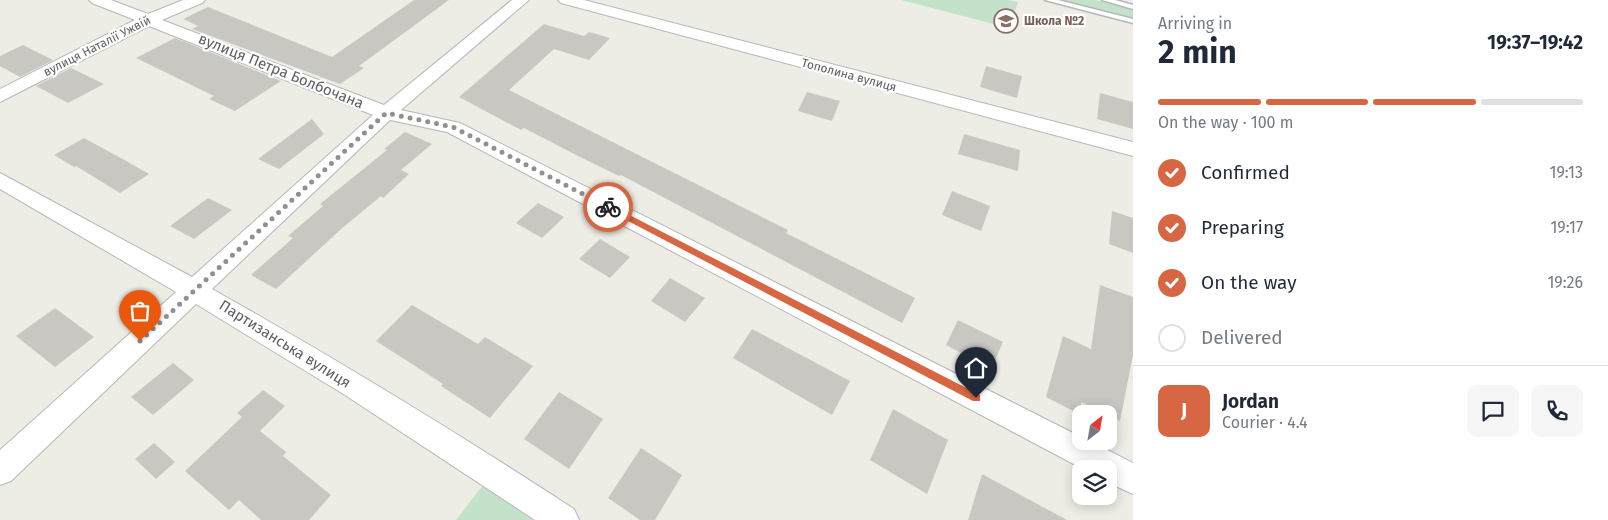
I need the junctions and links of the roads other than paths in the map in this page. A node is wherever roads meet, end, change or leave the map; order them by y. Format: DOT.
graph roads {
  1 [pos="97,0"];
  2 [pos="197,0"];
  3 [pos="521,0"];
  4 [pos="566,0"];
  5 [pos="1049,0"];
  6 [pos="1106,0"];
  7 [pos="1133,7"];
  8 [pos="150,19"];
  9 [pos="1133,21"];
  10 [pos="0,96"];
  11 [pos="386,113"];
  12 [pos="1133,149"];
  13 [pos="0,180"];
  14 [pos="196,289"];
  15 [pos="0,470"];
  16 [pos="1133,479"];
  17 [pos="562,520"];
  1 -- 8 [label="street, вулиця Петра Болбочана"];
  2 -- 8 [label="street, вулиця Наталії Ужвій"];
  3 -- 11 [label="street"];
  4 -- 12 [label="street, Тополина вулиця"];
  5 -- 9 [label="lane"];
  6 -- 7 [label="lane"];
  8 -- 10 [label="street, вулиця Наталії Ужвій"];
  8 -- 11 [label="street, вулиця Петра Болбочана"];
  11 -- 14 [label="street"];
  11 -- 16 [label="street, вулиця Петра Болбочана"];
  13 -- 14 [label="street, Партизанська вулиця"];
  14 -- 15 [label="street"];
  14 -- 17 [label="street, Партизанська вулиця"];
}
